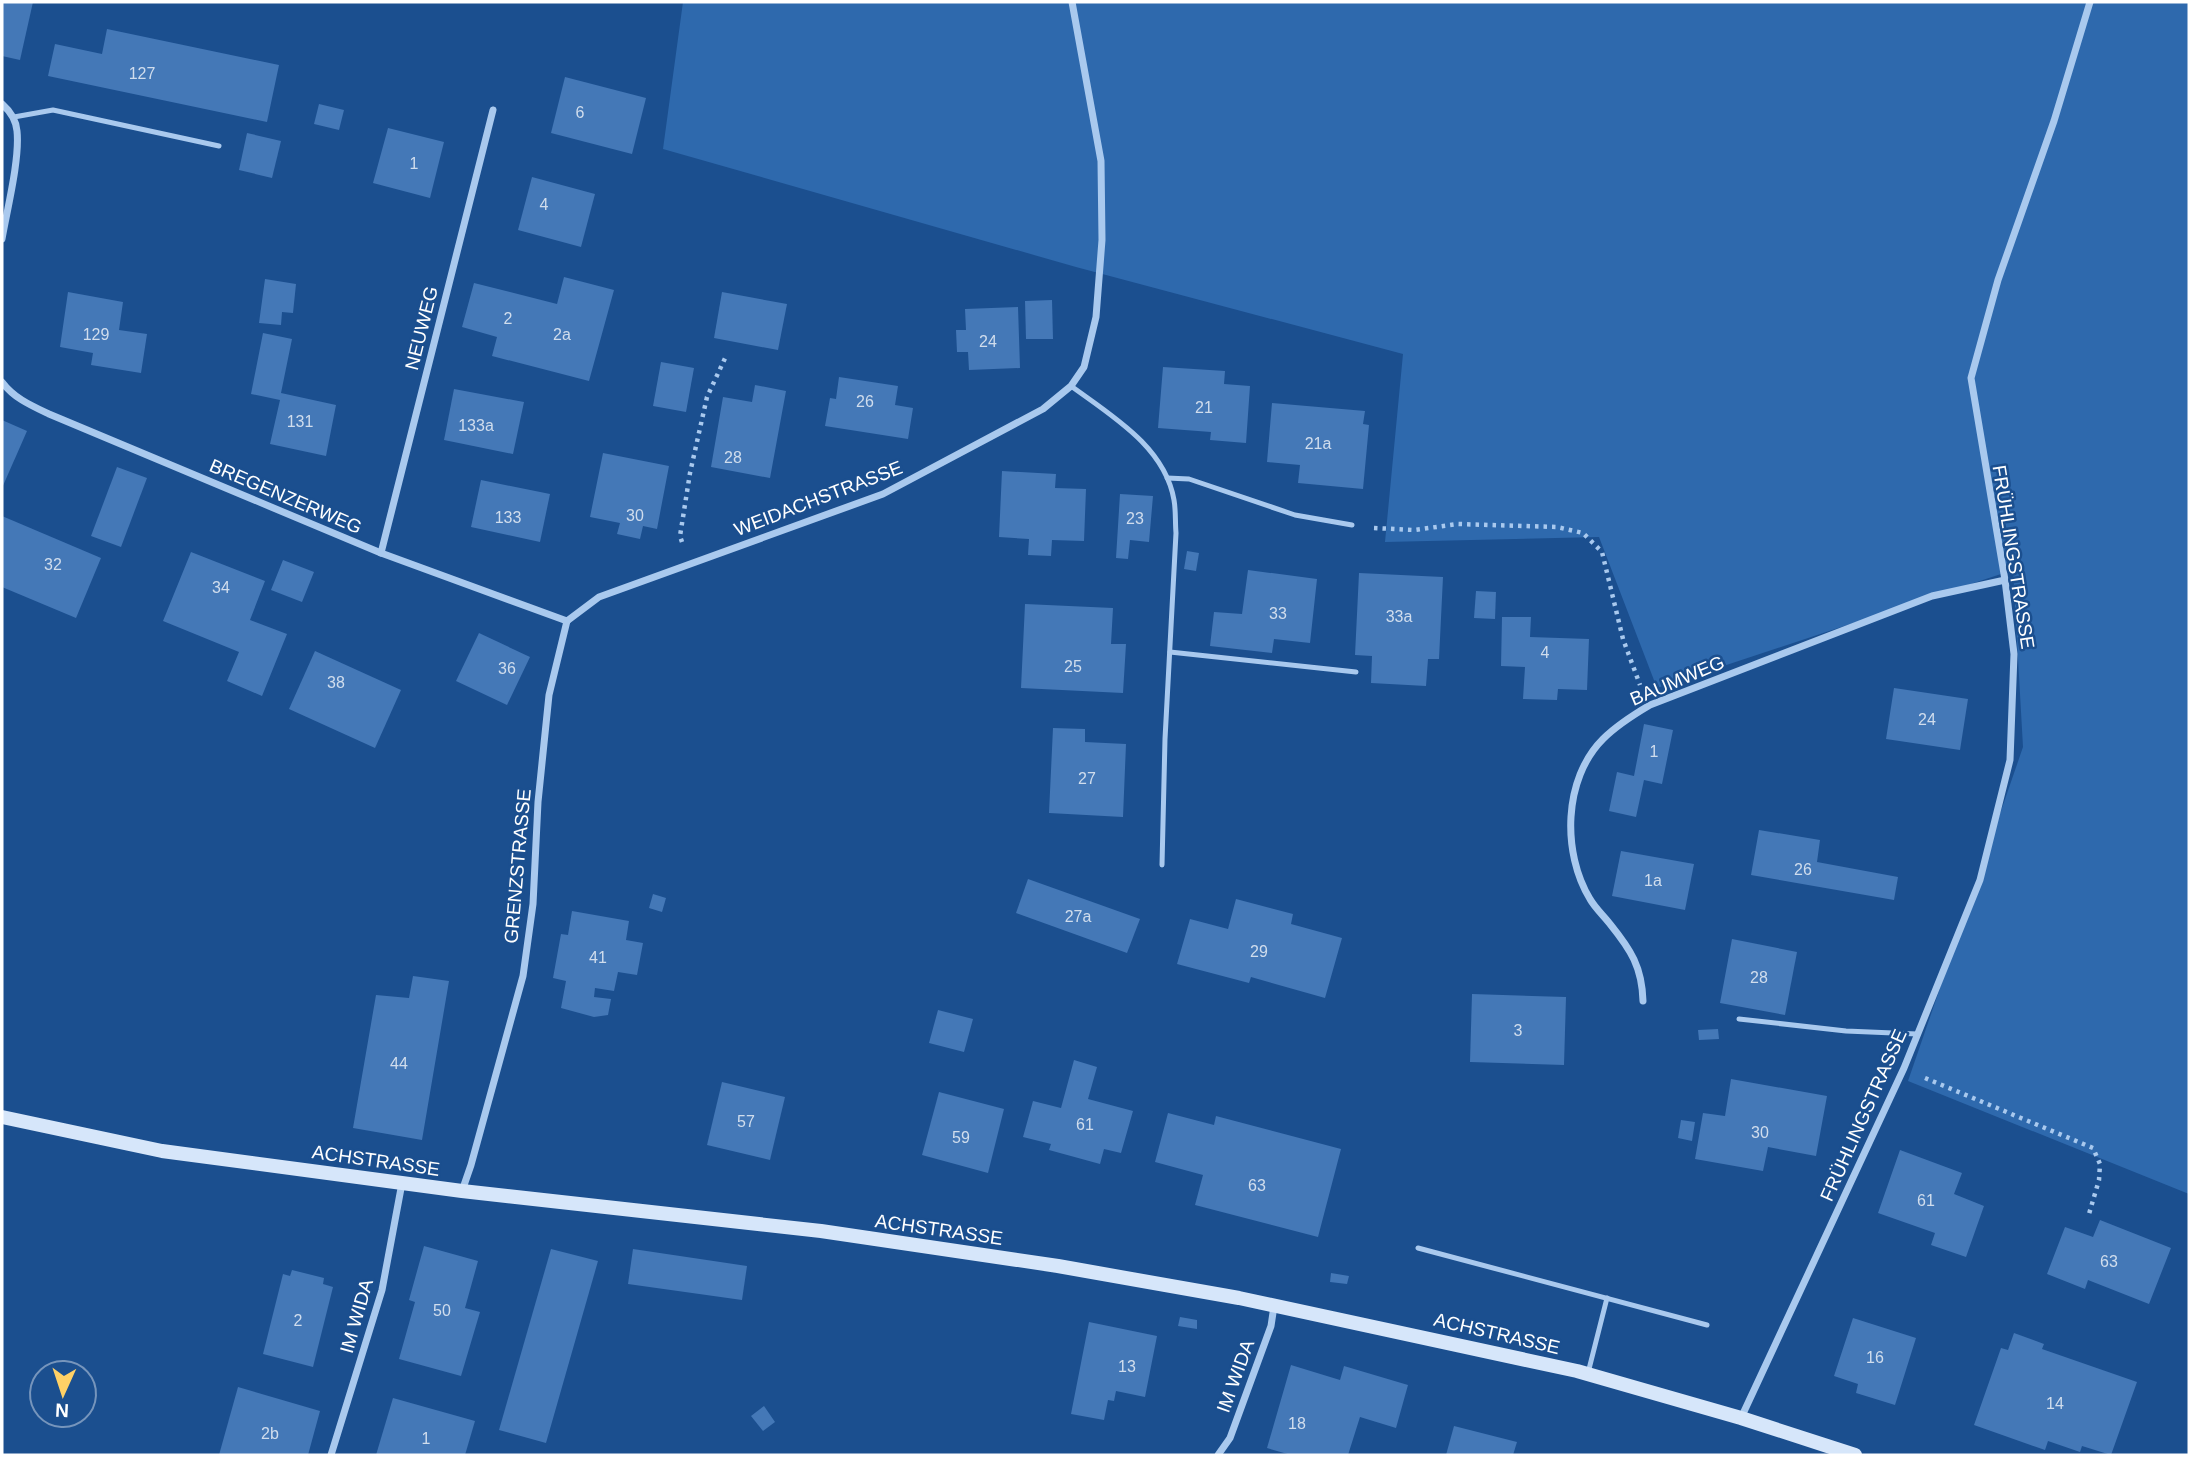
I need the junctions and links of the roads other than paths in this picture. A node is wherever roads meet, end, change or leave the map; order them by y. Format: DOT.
graph roads {
  1 [pos="1072,2"];
  2 [pos="2090,2"];
  3 [pos="2,104"];
  4 [pos="493,110"];
  5 [pos="14,117"];
  6 [pos="219,146"];
  7 [pos="2,239"];
  8 [pos="2,382"];
  9 [pos="1072,386"];
  10 [pos="1167,478"];
  11 [pos="1352,525"];
  12 [pos="381,553"];
  13 [pos="2005,580"];
  14 [pos="567,621"];
  15 [pos="1170,652"];
  16 [pos="1356,672"];
  17 [pos="1162,865"];
  18 [pos="1643,1001"];
  19 [pos="1739,1019"];
  20 [pos="1917,1034"];
  21 [pos="2,1117"];
  22 [pos="402,1183"];
  23 [pos="462,1191"];
  24 [pos="1418,1248"];
  25 [pos="1607,1298"];
  26 [pos="1275,1305"];
  27 [pos="1707,1325"];
  28 [pos="1587,1374"];
  29 [pos="1741,1418"];
  30 [pos="331,1455"];
  31 [pos="1218,1455"];
  32 [pos="1855,1455"];
  1 -- 9 [label="street, WEIDACHSTRASSE"];
  2 -- 13 [label="street, FRÜHLINGSTRASSE"];
  3 -- 5 [label="street"];
  4 -- 12 [label="street, NEUWEG"];
  5 -- 6 [label="lane"];
  5 -- 7 [label="street"];
  8 -- 12 [label="street, BREGENZERWEG"];
  9 -- 10 [label="lane"];
  9 -- 14 [label="street, WEIDACHSTRASSE"];
  10 -- 11 [label="lane"];
  10 -- 15 [label="lane"];
  12 -- 14 [label="street, BREGENZERWEG"];
  13 -- 18 [label="street, BAUMWEG"];
  13 -- 20 [label="street, FRÜHLINGSTRASSE"];
  14 -- 23 [label="street, GRENZSTRASSE"];
  15 -- 16 [label="lane"];
  15 -- 17 [label="lane"];
  19 -- 20 [label="lane"];
  20 -- 29 [label="street, FRÜHLINGSTRASSE"];
  21 -- 22 [label="main road, ACHSTRASSE"];
  22 -- 23 [label="main road, ACHSTRASSE"];
  22 -- 30 [label="street, IM WIDA"];
  23 -- 26 [label="main road, ACHSTRASSE"];
  24 -- 25 [label="lane"];
  25 -- 27 [label="lane"];
  25 -- 28 [label="lane"];
  26 -- 28 [label="main road, ACHSTRASSE"];
  26 -- 31 [label="street, IM WIDA"];
  28 -- 29 [label="main road, ACHSTRASSE"];
  29 -- 32 [label="main road, ACHSTRASSE"];
}
